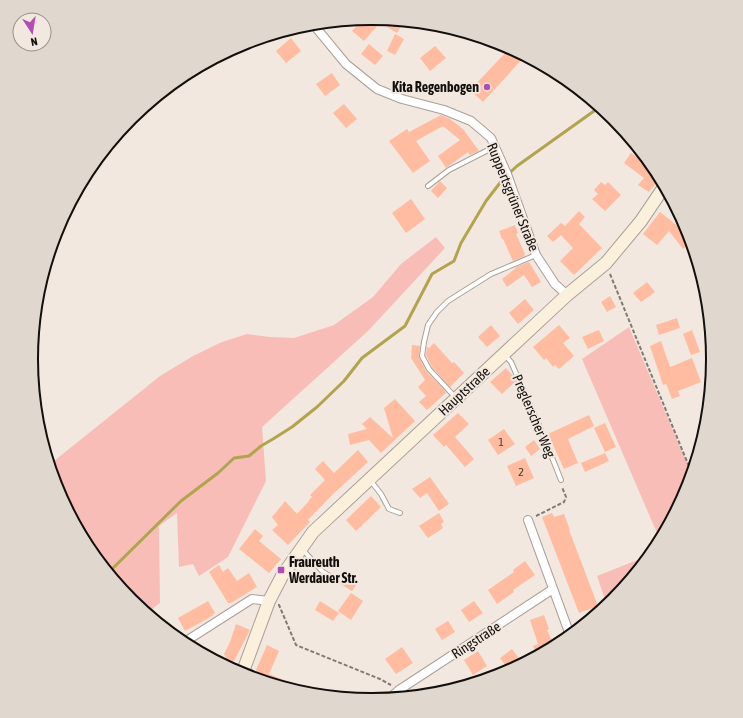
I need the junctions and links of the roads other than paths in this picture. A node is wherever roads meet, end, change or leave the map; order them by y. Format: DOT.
graph roads {
  1 [pos="317,29"];
  2 [pos="494,147"];
  3 [pos="428,186"];
  4 [pos="661,192"];
  5 [pos="536,255"];
  6 [pos="567,295"];
  7 [pos="504,354"];
  8 [pos="456,398"];
  9 [pos="370,480"];
  10 [pos="561,480"];
  11 [pos="400,513"];
  12 [pos="528,520"];
  13 [pos="301,549"];
  14 [pos="335,579"];
  15 [pos="553,590"];
  16 [pos="269,601"];
  17 [pos="569,628"];
  18 [pos="189,639"];
  19 [pos="244,668"];
  20 [pos="399,690"];
  1 -- 2 [label="street, Ruppertsgrüner Straße"];
  2 -- 3 [label="lane"];
  2 -- 5 [label="street, Ruppertsgrüner Straße"];
  4 -- 6 [label="main road, Hauptstraße"];
  5 -- 6 [label="street, Ruppertsgrüner Straße"];
  5 -- 8 [label="lane"];
  6 -- 7 [label="main road, Hauptstraße"];
  7 -- 8 [label="main road, Hauptstraße"];
  7 -- 10 [label="lane, Preglerscher Weg"];
  8 -- 9 [label="main road, Hauptstraße"];
  9 -- 11 [label="lane"];
  9 -- 13 [label="main road, Hauptstraße"];
  12 -- 15 [label="street"];
  13 -- 14 [label="lane"];
  13 -- 16 [label="main road, Hauptstraße"];
  15 -- 17 [label="street"];
  15 -- 20 [label="street, Ringstraße"];
  16 -- 18 [label="street"];
  16 -- 19 [label="main road, Hauptstraße"];
}
